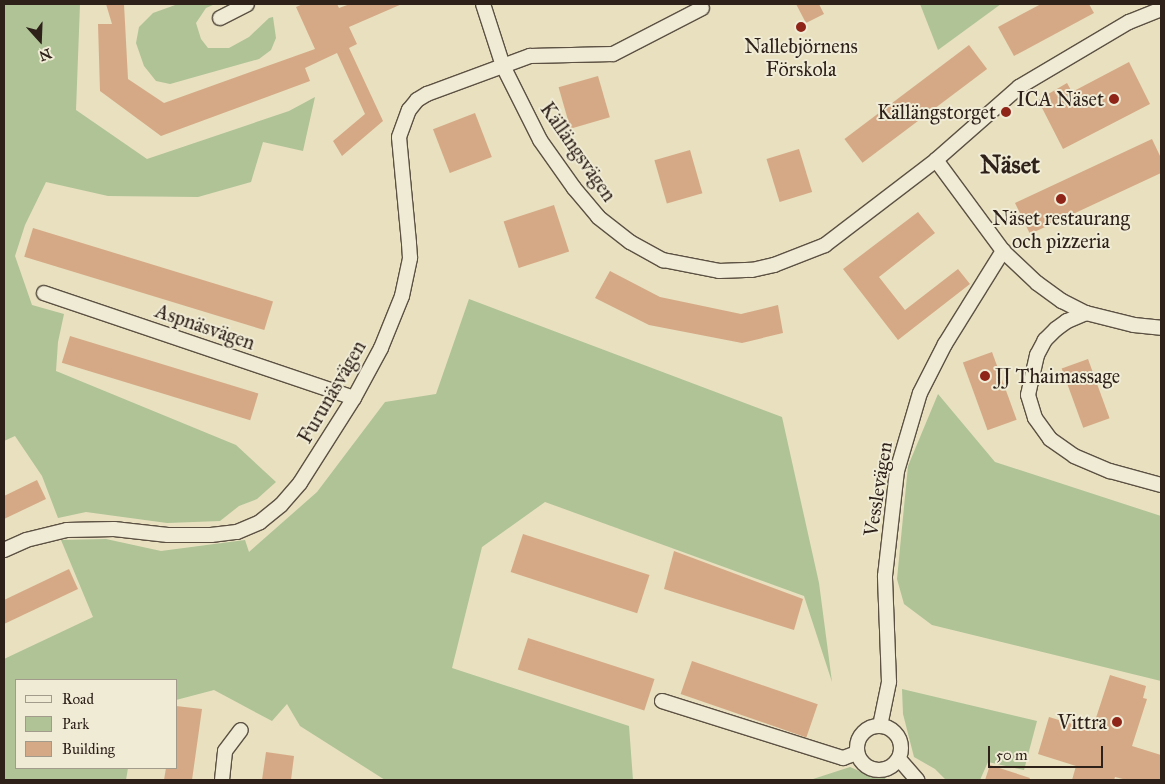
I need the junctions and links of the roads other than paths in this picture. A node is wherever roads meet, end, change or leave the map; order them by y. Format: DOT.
graph roads {
  1 [pos="246,4"];
  2 [pos="483,4"];
  3 [pos="702,8"];
  4 [pos="1161,9"];
  5 [pos="220,18"];
  6 [pos="503,66"];
  7 [pos="936,160"];
  8 [pos="1003,252"];
  9 [pos="44,293"];
  10 [pos="1086,313"];
  11 [pos="1161,328"];
  12 [pos="354,398"];
  13 [pos="1161,485"];
  14 [pos="4,550"];
  15 [pos="662,701"];
  16 [pos="880,726"];
  17 [pos="241,730"];
  18 [pos="857,753"];
  19 [pos="899,759"];
  20 [pos="222,780"];
  21 [pos="917,780"];
  1 -- 5 [label="street"];
  2 -- 6 [label="street, Källängsvägen"];
  3 -- 6 [label="street, Furunäsvägen"];
  4 -- 7 [label="street, Källängsvägen"];
  6 -- 7 [label="street, Källängsvägen"];
  6 -- 12 [label="street, Furunäsvägen"];
  7 -- 8 [label="street"];
  8 -- 10 [label="street"];
  8 -- 16 [label="street, Vesslevägen"];
  9 -- 12 [label="street, Aspnäsvägen"];
  10 -- 11 [label="street"];
  10 -- 13 [label="street"];
  12 -- 14 [label="street, Furunäsvägen"];
  15 -- 18 [label="street"];
  16 -- 18 [label="street"];
  16 -- 19 [label="street"];
  17 -- 20 [label="street"];
  18 -- 19 [label="street"];
  19 -- 21 [label="street"];
}
